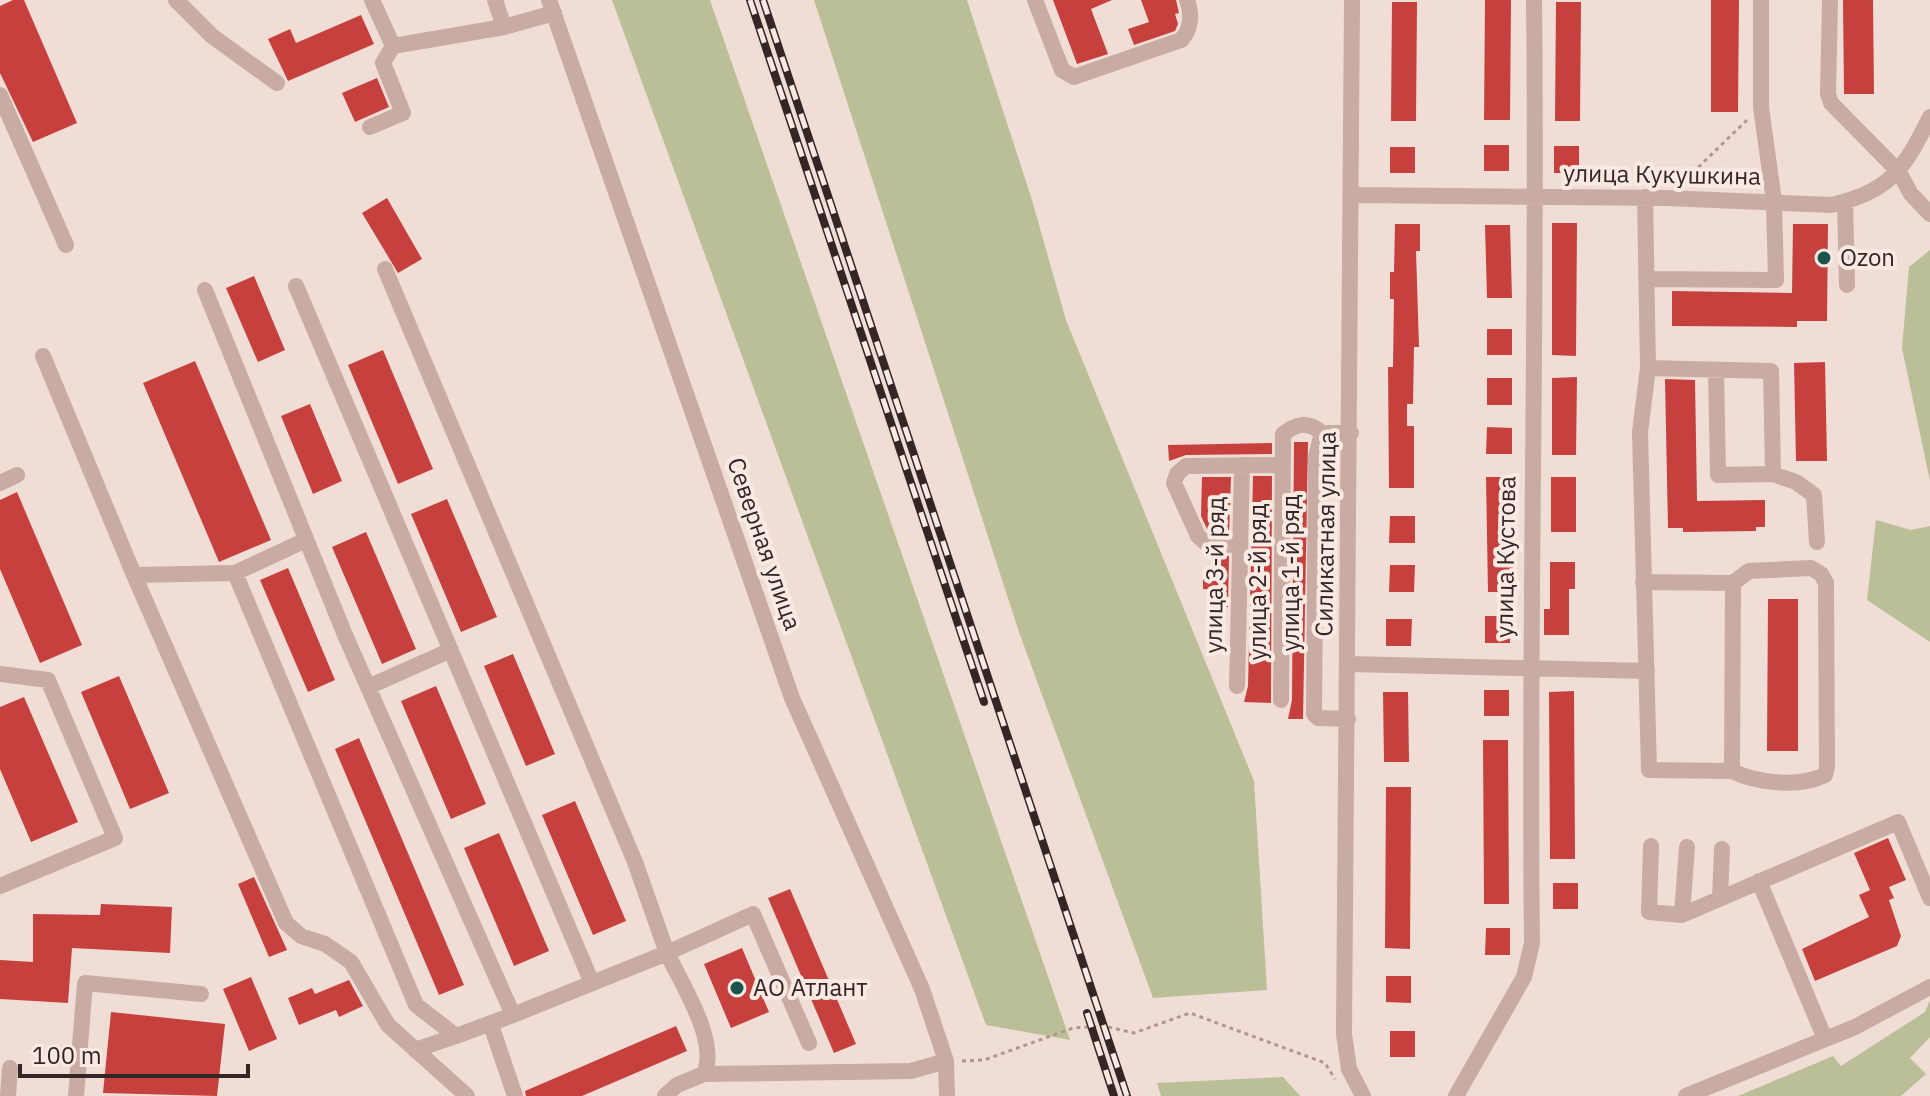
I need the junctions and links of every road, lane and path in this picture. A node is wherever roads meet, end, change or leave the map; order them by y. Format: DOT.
graph roads {
  1 [pos="176,0"];
  2 [pos="372,0"];
  3 [pos="495,0"];
  4 [pos="1035,0"];
  5 [pos="1187,0"];
  6 [pos="1352,0"];
  7 [pos="1534,0"];
  8 [pos="1761,0"];
  9 [pos="1830,0"];
  10 [pos="552,6"];
  11 [pos="504,27"];
  12 [pos="393,46"];
  13 [pos="277,83"];
  14 [pos="0,95"];
  15 [pos="1761,107"];
  16 [pos="1930,117"];
  17 [pos="370,127"];
  18 [pos="1899,172"];
  19 [pos="1352,195"];
  20 [pos="1537,197"];
  21 [pos="1645,197"];
  22 [pos="1666,198"];
  23 [pos="1774,201"];
  24 [pos="1845,201"];
  25 [pos="1930,214"];
  26 [pos="66,245"];
  27 [pos="385,269"];
  28 [pos="1646,279"];
  29 [pos="1847,285"];
  30 [pos="296,286"];
  31 [pos="205,290"];
  32 [pos="43,356"];
  33 [pos="1648,368"];
  34 [pos="1716,370"];
  35 [pos="1322,433"];
  36 [pos="1351,433"];
  37 [pos="1242,465"];
  38 [pos="1283,465"];
  39 [pos="1773,474"];
  40 [pos="17,475"];
  41 [pos="0,483"];
  42 [pos="306,540"];
  43 [pos="1817,542"];
  44 [pos="1240,545"];
  45 [pos="235,573"];
  46 [pos="134,575"];
  47 [pos="1643,582"];
  48 [pos="1733,583"];
  49 [pos="451,650"];
  50 [pos="1348,664"];
  51 [pos="1529,667"];
  52 [pos="1647,671"];
  53 [pos="0,674"];
  54 [pos="1237,686"];
  55 [pos="368,687"];
  56 [pos="1281,700"];
  57 [pos="1348,719"];
  58 [pos="1732,771"];
  59 [pos="1651,846"];
  60 [pos="1687,847"];
  61 [pos="1722,849"];
  62 [pos="1759,881"];
  63 [pos="0,886"];
  64 [pos="1720,898"];
  65 [pos="1930,898"];
  66 [pos="1682,915"];
  67 [pos="667,953"];
  68 [pos="592,983"];
  69 [pos="1930,987"];
  70 [pos="201,994"];
  71 [pos="513,1015"];
  72 [pos="491,1025"];
  73 [pos="456,1036"];
  74 [pos="1825,1039"];
  75 [pos="809,1043"];
  76 [pos="415,1050"];
  77 [pos="946,1061"];
  78 [pos="10,1068"];
  79 [pos="704,1074"];
  80 [pos="1337,1082"];
  81 [pos="1461,1095"];
  82 [pos="8,1096"];
  83 [pos="76,1096"];
  84 [pos="467,1096"];
  85 [pos="515,1096"];
  86 [pos="665,1096"];
  87 [pos="947,1096"];
  88 [pos="1363,1096"];
  89 [pos="1686,1096"];
  1 -- 13 [label="street"];
  2 -- 12 [label="street"];
  3 -- 11 [label="street"];
  4 -- 5 [label="street"];
  6 -- 19 [label="street, Силикатная улица"];
  7 -- 20 [label="street, улица Кустова"];
  8 -- 15 [label="street"];
  9 -- 18 [label="street"];
  10 -- 11 [label="street"];
  10 -- 77 [label="street, Северная улица"];
  11 -- 12 [label="street"];
  12 -- 17 [label="street"];
  14 -- 26 [label="street"];
  15 -- 22 [label="path"];
  15 -- 23 [label="street"];
  16 -- 18 [label="street, улица Кукушкина"];
  18 -- 24 [label="street, улица Кукушкина"];
  18 -- 25 [label="street"];
  19 -- 20 [label="street, улица Кукушкина"];
  19 -- 36 [label="street, Силикатная улица"];
  20 -- 21 [label="street, улица Кукушкина"];
  20 -- 51 [label="street, улица Кустова"];
  21 -- 22 [label="street, улица Кукушкина"];
  21 -- 28 [label="street"];
  22 -- 23 [label="street, улица Кукушкина"];
  23 -- 24 [label="street, улица Кукушкина"];
  23 -- 28 [label="street"];
  24 -- 29 [label="street"];
  27 -- 67 [label="street"];
  28 -- 33 [label="street"];
  30 -- 49 [label="street"];
  31 -- 42 [label="street"];
  32 -- 46 [label="street"];
  33 -- 34 [label="street"];
  33 -- 47 [label="street"];
  34 -- 39 [label="street"];
  34 -- 39 [label="street"];
  35 -- 36 [label="street"];
  35 -- 38 [label="street, улица 2-й ряд"];
  35 -- 57 [label="street, улица 1-й ряд"];
  36 -- 50 [label="street, Силикатная улица"];
  37 -- 38 [label="street"];
  37 -- 44 [label="street, улица 3-й ряд"];
  37 -- 44 [label="street"];
  38 -- 56 [label="street, улица 2-й ряд"];
  39 -- 43 [label="street"];
  40 -- 41 [label="street"];
  42 -- 45 [label="street"];
  42 -- 55 [label="street"];
  44 -- 54 [label="street, улица 3-й ряд"];
  45 -- 46 [label="street"];
  45 -- 73 [label="street"];
  46 -- 76 [label="street"];
  47 -- 48 [label="street"];
  47 -- 52 [label="street"];
  48 -- 58 [label="street"];
  48 -- 58 [label="street"];
  49 -- 55 [label="street"];
  49 -- 68 [label="street"];
  50 -- 51 [label="street"];
  50 -- 57 [label="street, Силикатная улица"];
  51 -- 52 [label="street"];
  51 -- 81 [label="street, улица Кустова"];
  52 -- 58 [label="street"];
  53 -- 63 [label="street"];
  55 -- 71 [label="street"];
  57 -- 88 [label="street, Силикатная улица"];
  59 -- 66 [label="street"];
  60 -- 66 [label="street"];
  61 -- 64 [label="street"];
  62 -- 64 [label="street"];
  62 -- 65 [label="street"];
  62 -- 74 [label="street"];
  64 -- 66 [label="street"];
  67 -- 68 [label="street"];
  67 -- 75 [label="street"];
  67 -- 79 [label="street"];
  68 -- 71 [label="street"];
  69 -- 74 [label="street"];
  70 -- 83 [label="street"];
  71 -- 72 [label="street"];
  72 -- 73 [label="street"];
  72 -- 85 [label="street"];
  73 -- 76 [label="street"];
  74 -- 89 [label="street"];
  76 -- 84 [label="street"];
  77 -- 79 [label="street"];
  77 -- 80 [label="path"];
  77 -- 87 [label="street, Северная улица"];
  78 -- 82 [label="street"];
  79 -- 86 [label="street"];
}
